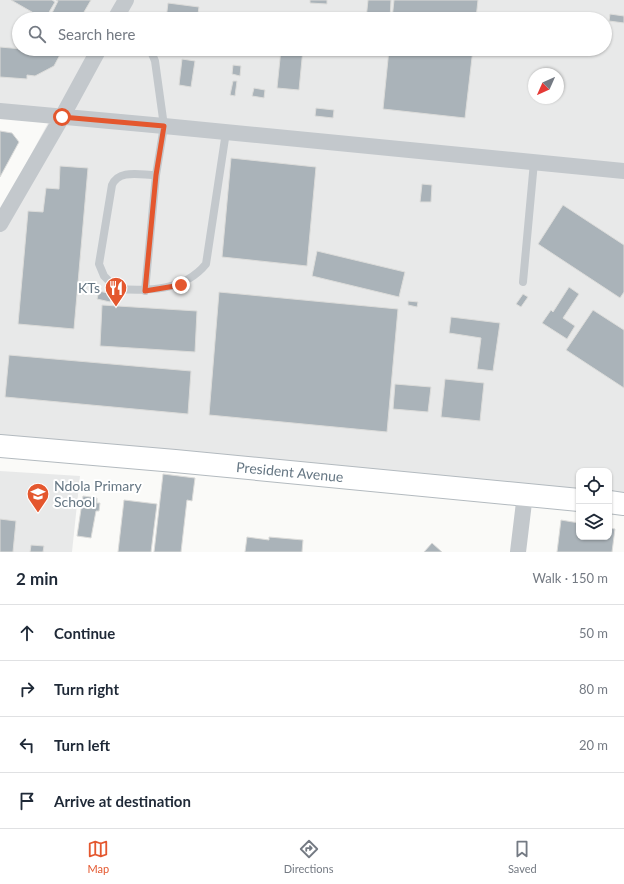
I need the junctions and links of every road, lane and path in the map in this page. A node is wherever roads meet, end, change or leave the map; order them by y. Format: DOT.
graph roads {
  1 [pos="126,0"];
  2 [pos="121,12"];
  3 [pos="95,56"];
  4 [pos="153,56"];
  5 [pos="0,111"];
  6 [pos="62,117"];
  7 [pos="164,126"];
  8 [pos="226,132"];
  9 [pos="534,162"];
  10 [pos="624,171"];
  11 [pos="156,175"];
  12 [pos="0,224"];
  13 [pos="523,282"];
  14 [pos="145,291"];
  15 [pos="0,446"];
  16 [pos="524,494"];
  17 [pos="576,500"];
  18 [pos="612,502"];
  19 [pos="624,504"];
  20 [pos="518,552"];
  1 -- 2 [label="street"];
  3 -- 6 [label="street"];
  4 -- 7 [label="lane"];
  5 -- 6 [label="street"];
  6 -- 7 [label="street"];
  6 -- 12 [label="street"];
  7 -- 8 [label="street"];
  7 -- 11 [label="lane"];
  8 -- 9 [label="street"];
  8 -- 14 [label="lane"];
  9 -- 10 [label="street"];
  9 -- 13 [label="lane"];
  11 -- 14 [label="lane"];
  11 -- 14 [label="lane"];
  15 -- 16 [label="main road, President Avenue"];
  16 -- 17 [label="main road, President Avenue"];
  16 -- 20 [label="street"];
  18 -- 19 [label="main road"];
}
